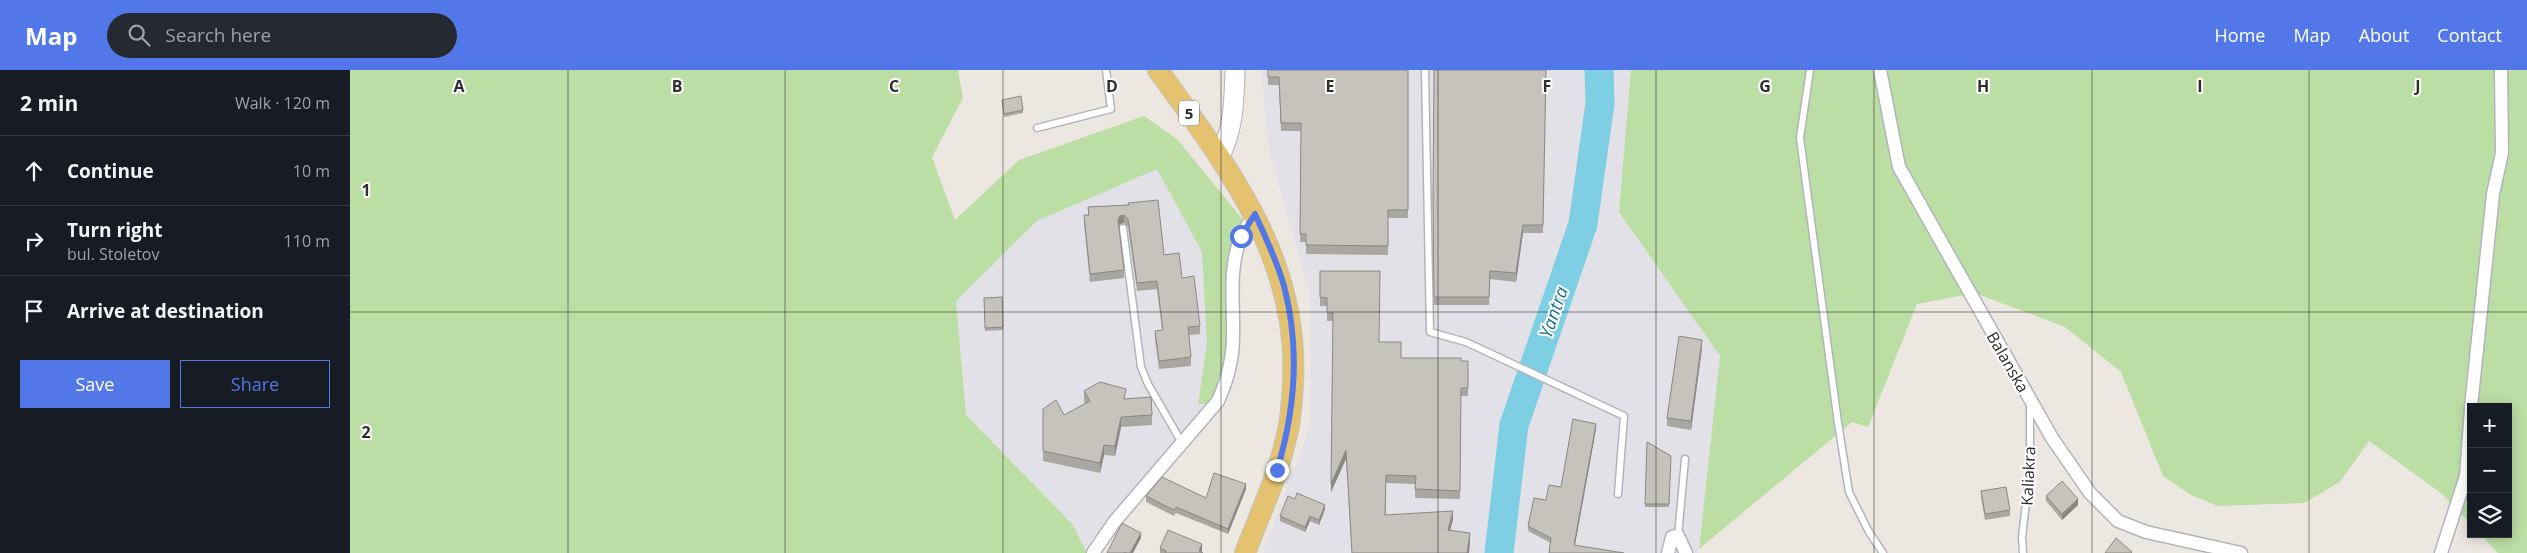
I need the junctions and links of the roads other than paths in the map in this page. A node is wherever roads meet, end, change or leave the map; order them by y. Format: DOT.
graph roads {
  1 [pos="1106,70"];
  2 [pos="1158,70"];
  3 [pos="1235,70"];
  4 [pos="1425,70"];
  5 [pos="1810,70"];
  6 [pos="1880,70"];
  7 [pos="2503,74"];
  8 [pos="1037,128"];
  9 [pos="1220,156"];
  10 [pos="1255,214"];
  11 [pos="1123,228"];
  12 [pos="2030,399"];
  13 [pos="2471,403"];
  14 [pos="1182,444"];
  15 [pos="2468,448"];
  16 [pos="1685,459"];
  17 [pos="1618,494"];
  18 [pos="1678,536"];
  19 [pos="1093,553"];
  20 [pos="1245,553"];
  21 [pos="1668,553"];
  22 [pos="1686,553"];
  23 [pos="1883,553"];
  24 [pos="2023,553"];
  25 [pos="2241,553"];
  26 [pos="2441,553"];
  1 -- 8 [label="lane"];
  2 -- 9 [label="main road, 5"];
  3 -- 9 [label="main road"];
  4 -- 17 [label="lane"];
  5 -- 23 [label="lane"];
  6 -- 12 [label="street, Balanska"];
  7 -- 13 [label="street"];
  9 -- 10 [label="main road, 5"];
  10 -- 14 [label="street"];
  10 -- 20 [label="main road, 5"];
  11 -- 14 [label="lane"];
  12 -- 24 [label="lane, Kaliakra"];
  12 -- 25 [label="street, Balanska"];
  14 -- 19 [label="street"];
  15 -- 26 [label="street"];
  16 -- 18 [label="lane"];
  18 -- 21 [label="street"];
  18 -- 22 [label="street"];
}
